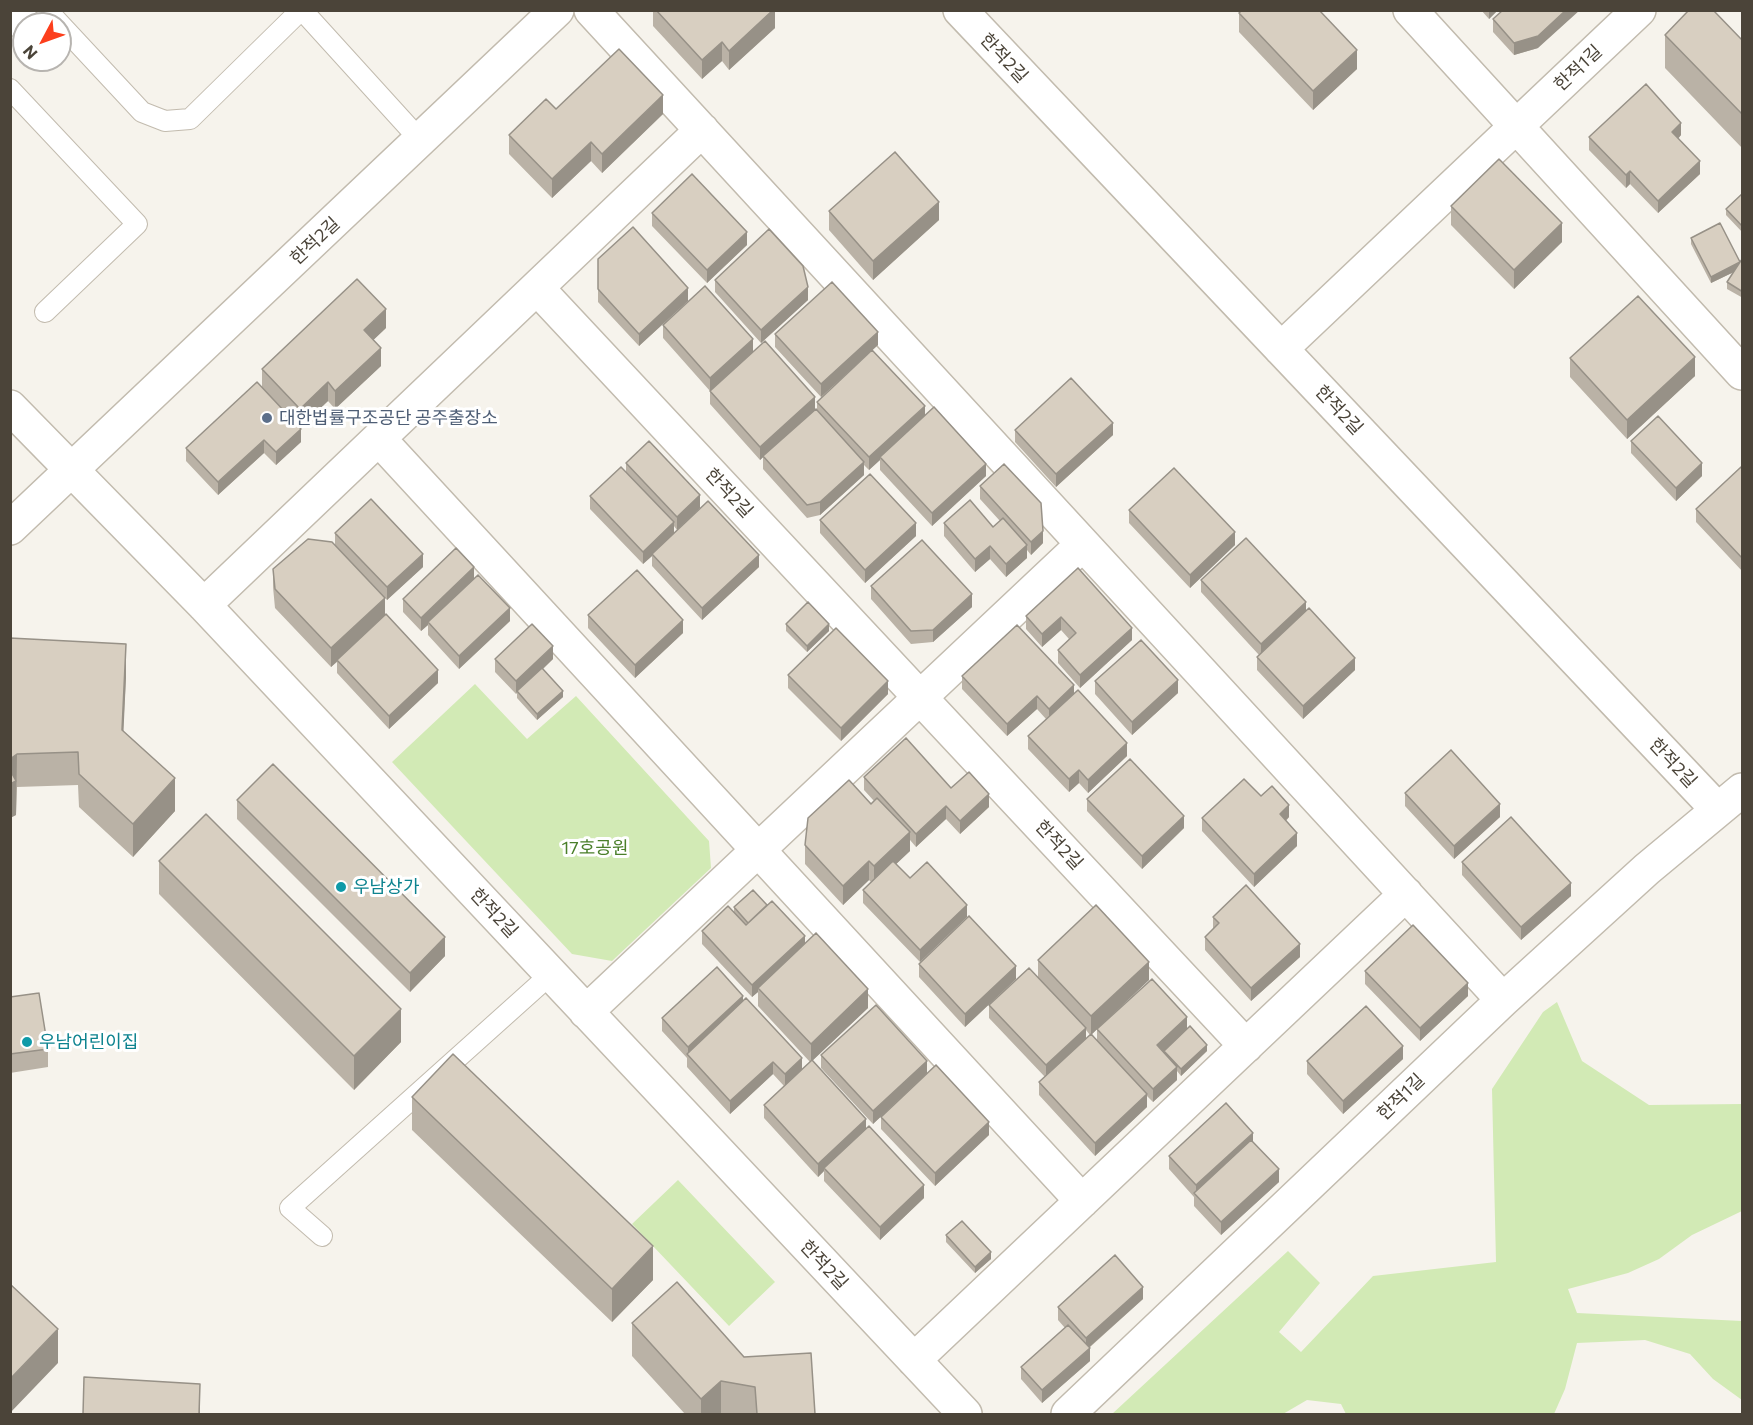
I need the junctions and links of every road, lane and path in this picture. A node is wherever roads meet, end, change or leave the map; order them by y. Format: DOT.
graph roads {
  1 [pos="26,10"];
  2 [pos="47,10"];
  3 [pos="302,10"];
  4 [pos="557,10"];
  5 [pos="591,10"];
  6 [pos="960,10"];
  7 [pos="1410,10"];
  8 [pos="1639,10"];
  9 [pos="10,26"];
  10 [pos="10,90"];
  11 [pos="1516,125"];
  12 [pos="702,130"];
  13 [pos="421,141"];
  14 [pos="537,288"];
  15 [pos="45,312"];
  16 [pos="1281,349"];
  17 [pos="1743,373"];
  18 [pos="10,407"];
  19 [pos="379,438"];
  20 [pos="71,470"];
  21 [pos="10,528"];
  22 [pos="1083,544"];
  23 [pos="204,605"];
  24 [pos="920,698"];
  25 [pos="1743,790"];
  26 [pos="1718,810"];
  27 [pos="759,850"];
  28 [pos="1406,894"];
  29 [pos="551,974"];
  30 [pos="1503,1000"];
  31 [pos="586,1012"];
  32 [pos="1246,1046"];
  33 [pos="1082,1201"];
  34 [pos="322,1236"];
  35 [pos="914,1360"];
  36 [pos="965,1414"];
  37 [pos="1068,1414"];
  1 -- 9 [label="lane"];
  2 -- 3 [label="lane"];
  3 -- 13 [label="lane"];
  4 -- 13 [label="street, 한적2길"];
  5 -- 12 [label="street"];
  6 -- 16 [label="street, 한적2길"];
  7 -- 11 [label="street"];
  8 -- 11 [label="street, 한적1길"];
  10 -- 15 [label="lane"];
  11 -- 16 [label="street, 한적1길"];
  11 -- 17 [label="street"];
  12 -- 14 [label="street"];
  12 -- 22 [label="street"];
  13 -- 20 [label="street, 한적2길"];
  14 -- 19 [label="street"];
  14 -- 24 [label="street, 한적2길"];
  16 -- 26 [label="street, 한적2길"];
  18 -- 20 [label="street, 한적2길"];
  19 -- 23 [label="street"];
  19 -- 27 [label="street"];
  20 -- 21 [label="street, 한적2길"];
  20 -- 23 [label="street, 한적2길"];
  22 -- 24 [label="street"];
  22 -- 28 [label="street"];
  23 -- 29 [label="street, 한적2길"];
  24 -- 27 [label="street"];
  24 -- 32 [label="street, 한적2길"];
  25 -- 26 [label="street, 한적1길"];
  26 -- 30 [label="street, 한적1길"];
  27 -- 31 [label="street"];
  27 -- 33 [label="street"];
  28 -- 30 [label="street"];
  28 -- 32 [label="street"];
  29 -- 31 [label="street, 한적2길"];
  29 -- 34 [label="lane"];
  30 -- 37 [label="street, 한적1길"];
  31 -- 35 [label="street, 한적2길"];
  32 -- 33 [label="street"];
  33 -- 35 [label="street"];
  35 -- 36 [label="street, 한적2길"];
}
